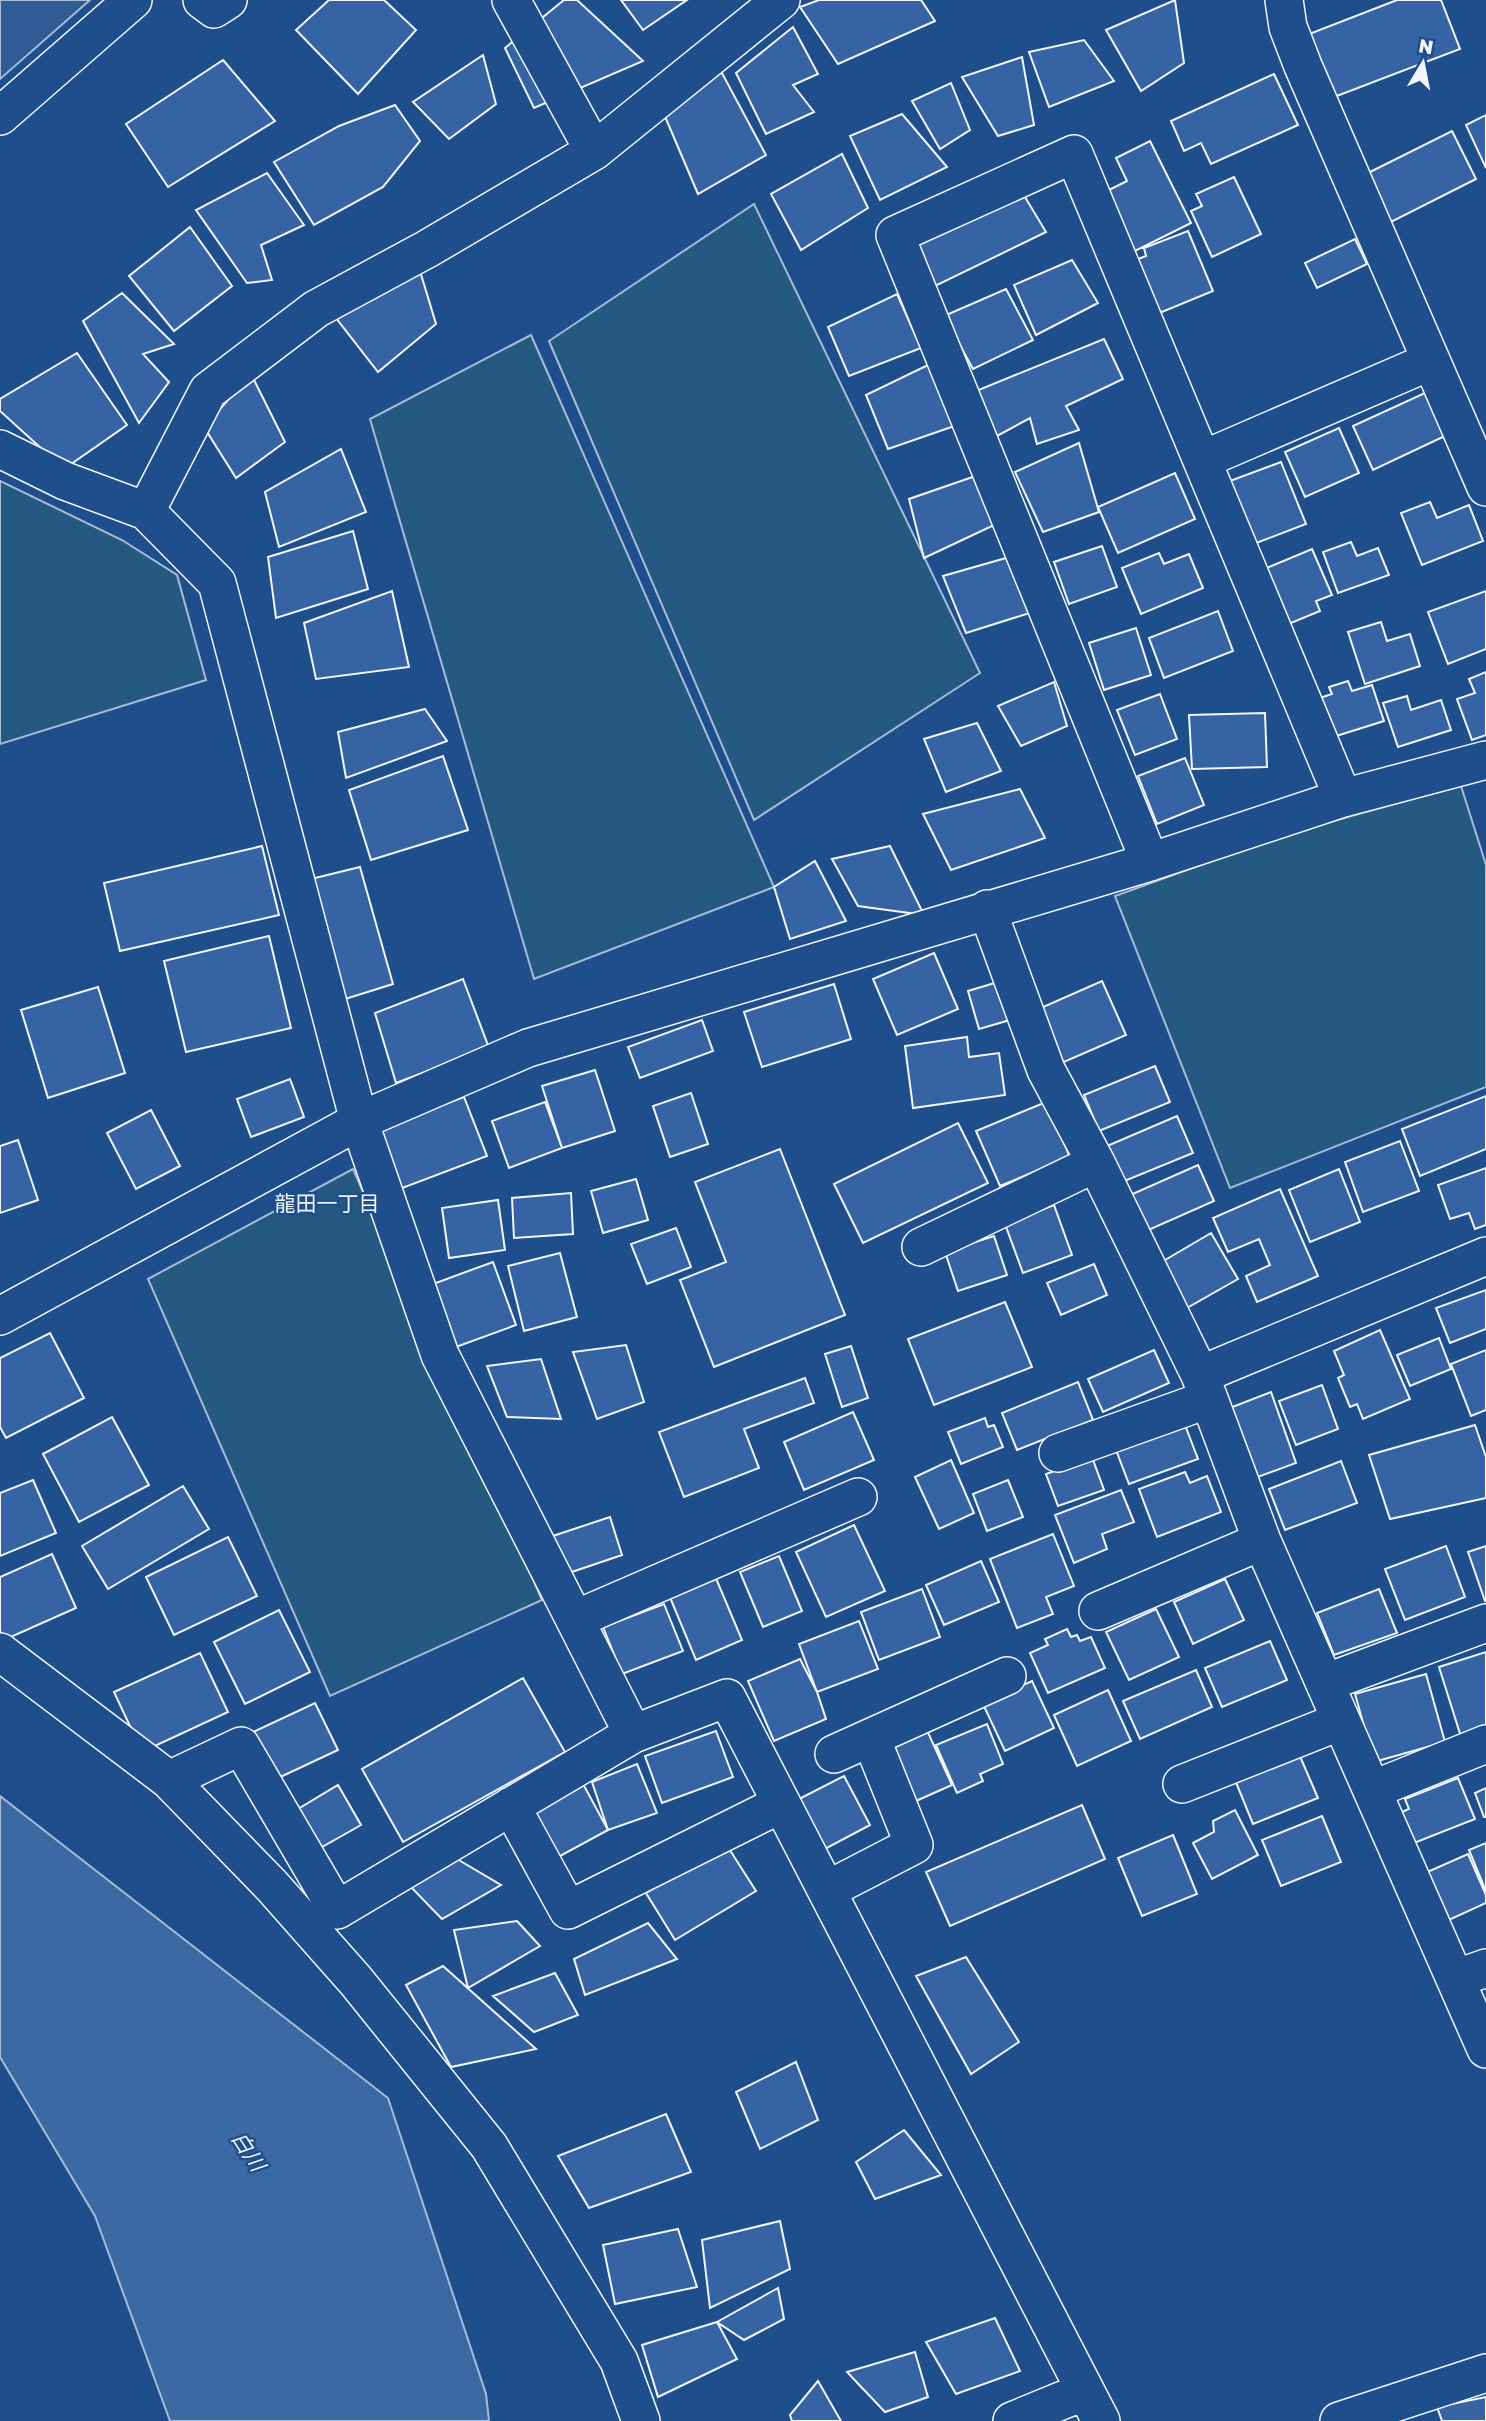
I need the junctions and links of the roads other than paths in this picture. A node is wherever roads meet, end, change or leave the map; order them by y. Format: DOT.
graph roads {
  1 [pos="133,0"];
  2 [pos="202,0"];
  3 [pos="228,0"];
  4 [pos="511,0"];
  5 [pos="781,0"];
  6 [pos="1284,0"];
  7 [pos="0,116"];
  8 [pos="594,151"];
  9 [pos="1431,361"];
  10 [pos="0,449"];
  11 [pos="1202,460"];
  12 [pos="1486,487"];
  13 [pos="146,511"];
  14 [pos="1486,760"];
  15 [pos="1343,798"];
  16 [pos="1150,862"];
  17 [pos="987,909"];
  18 [pos="359,1121"];
  19 [pos="1096,1163"];
  20 [pos="921,1247"];
  21 [pos="1486,1256"];
  22 [pos="0,1316"];
  23 [pos="1205,1387"];
  24 [pos="1058,1453"];
  25 [pos="858,1497"];
  26 [pos="1262,1541"];
  27 [pos="1098,1611"];
  28 [pos="576,1619"];
  29 [pos="1486,1623"];
  30 [pos="0,1652"];
  31 [pos="1007,1676"];
  32 [pos="1325,1683"];
  33 [pos="1341,1721"];
  34 [pos="633,1734"];
  35 [pos="871,1738"];
  36 [pos="1486,1744"];
  37 [pos="834,1754"];
  38 [pos="169,1780"];
  39 [pos="1182,1784"];
  40 [pos="1372,1790"];
  41 [pos="781,1804"];
  42 [pos="511,1806"];
  43 [pos="827,1890"];
  44 [pos="1471,1973"];
  45 [pos="1486,2049"];
  46 [pos="1486,2372"];
  47 [pos="1093,2406"];
  48 [pos="641,2421"];
  49 [pos="1012,2421"];
  50 [pos="1339,2421"];
  1 -- 7 [label="street"];
  2 -- 3 [label="street"];
  4 -- 8 [label="street"];
  5 -- 8 [label="street"];
  6 -- 9 [label="street"];
  8 -- 13 [label="street"];
  9 -- 11 [label="street"];
  9 -- 12 [label="street"];
  10 -- 13 [label="street"];
  11 -- 15 [label="street"];
  11 -- 16 [label="street"];
  13 -- 18 [label="street"];
  14 -- 15 [label="street"];
  15 -- 16 [label="street"];
  16 -- 17 [label="street"];
  17 -- 18 [label="street"];
  17 -- 19 [label="street"];
  18 -- 22 [label="street"];
  18 -- 28 [label="street"];
  19 -- 20 [label="street"];
  19 -- 23 [label="street"];
  21 -- 23 [label="street"];
  23 -- 24 [label="street"];
  23 -- 26 [label="street"];
  25 -- 28 [label="street"];
  26 -- 27 [label="street"];
  26 -- 32 [label="street"];
  28 -- 34 [label="street"];
  29 -- 32 [label="street"];
  30 -- 38 [label="street"];
  31 -- 35 [label="street"];
  32 -- 33 [label="street"];
  33 -- 39 [label="street"];
  33 -- 40 [label="street"];
  34 -- 41 [label="street"];
  34 -- 42 [label="street"];
  35 -- 37 [label="street"];
  35 -- 43 [label="street"];
  36 -- 40 [label="street"];
  38 -- 42 [label="street"];
  38 -- 48 [label="street"];
  40 -- 44 [label="street"];
  41 -- 42 [label="street"];
  41 -- 43 [label="street"];
  43 -- 47 [label="street"];
  44 -- 45 [label="street"];
  46 -- 50 [label="street"];
  47 -- 49 [label="street"];
}
